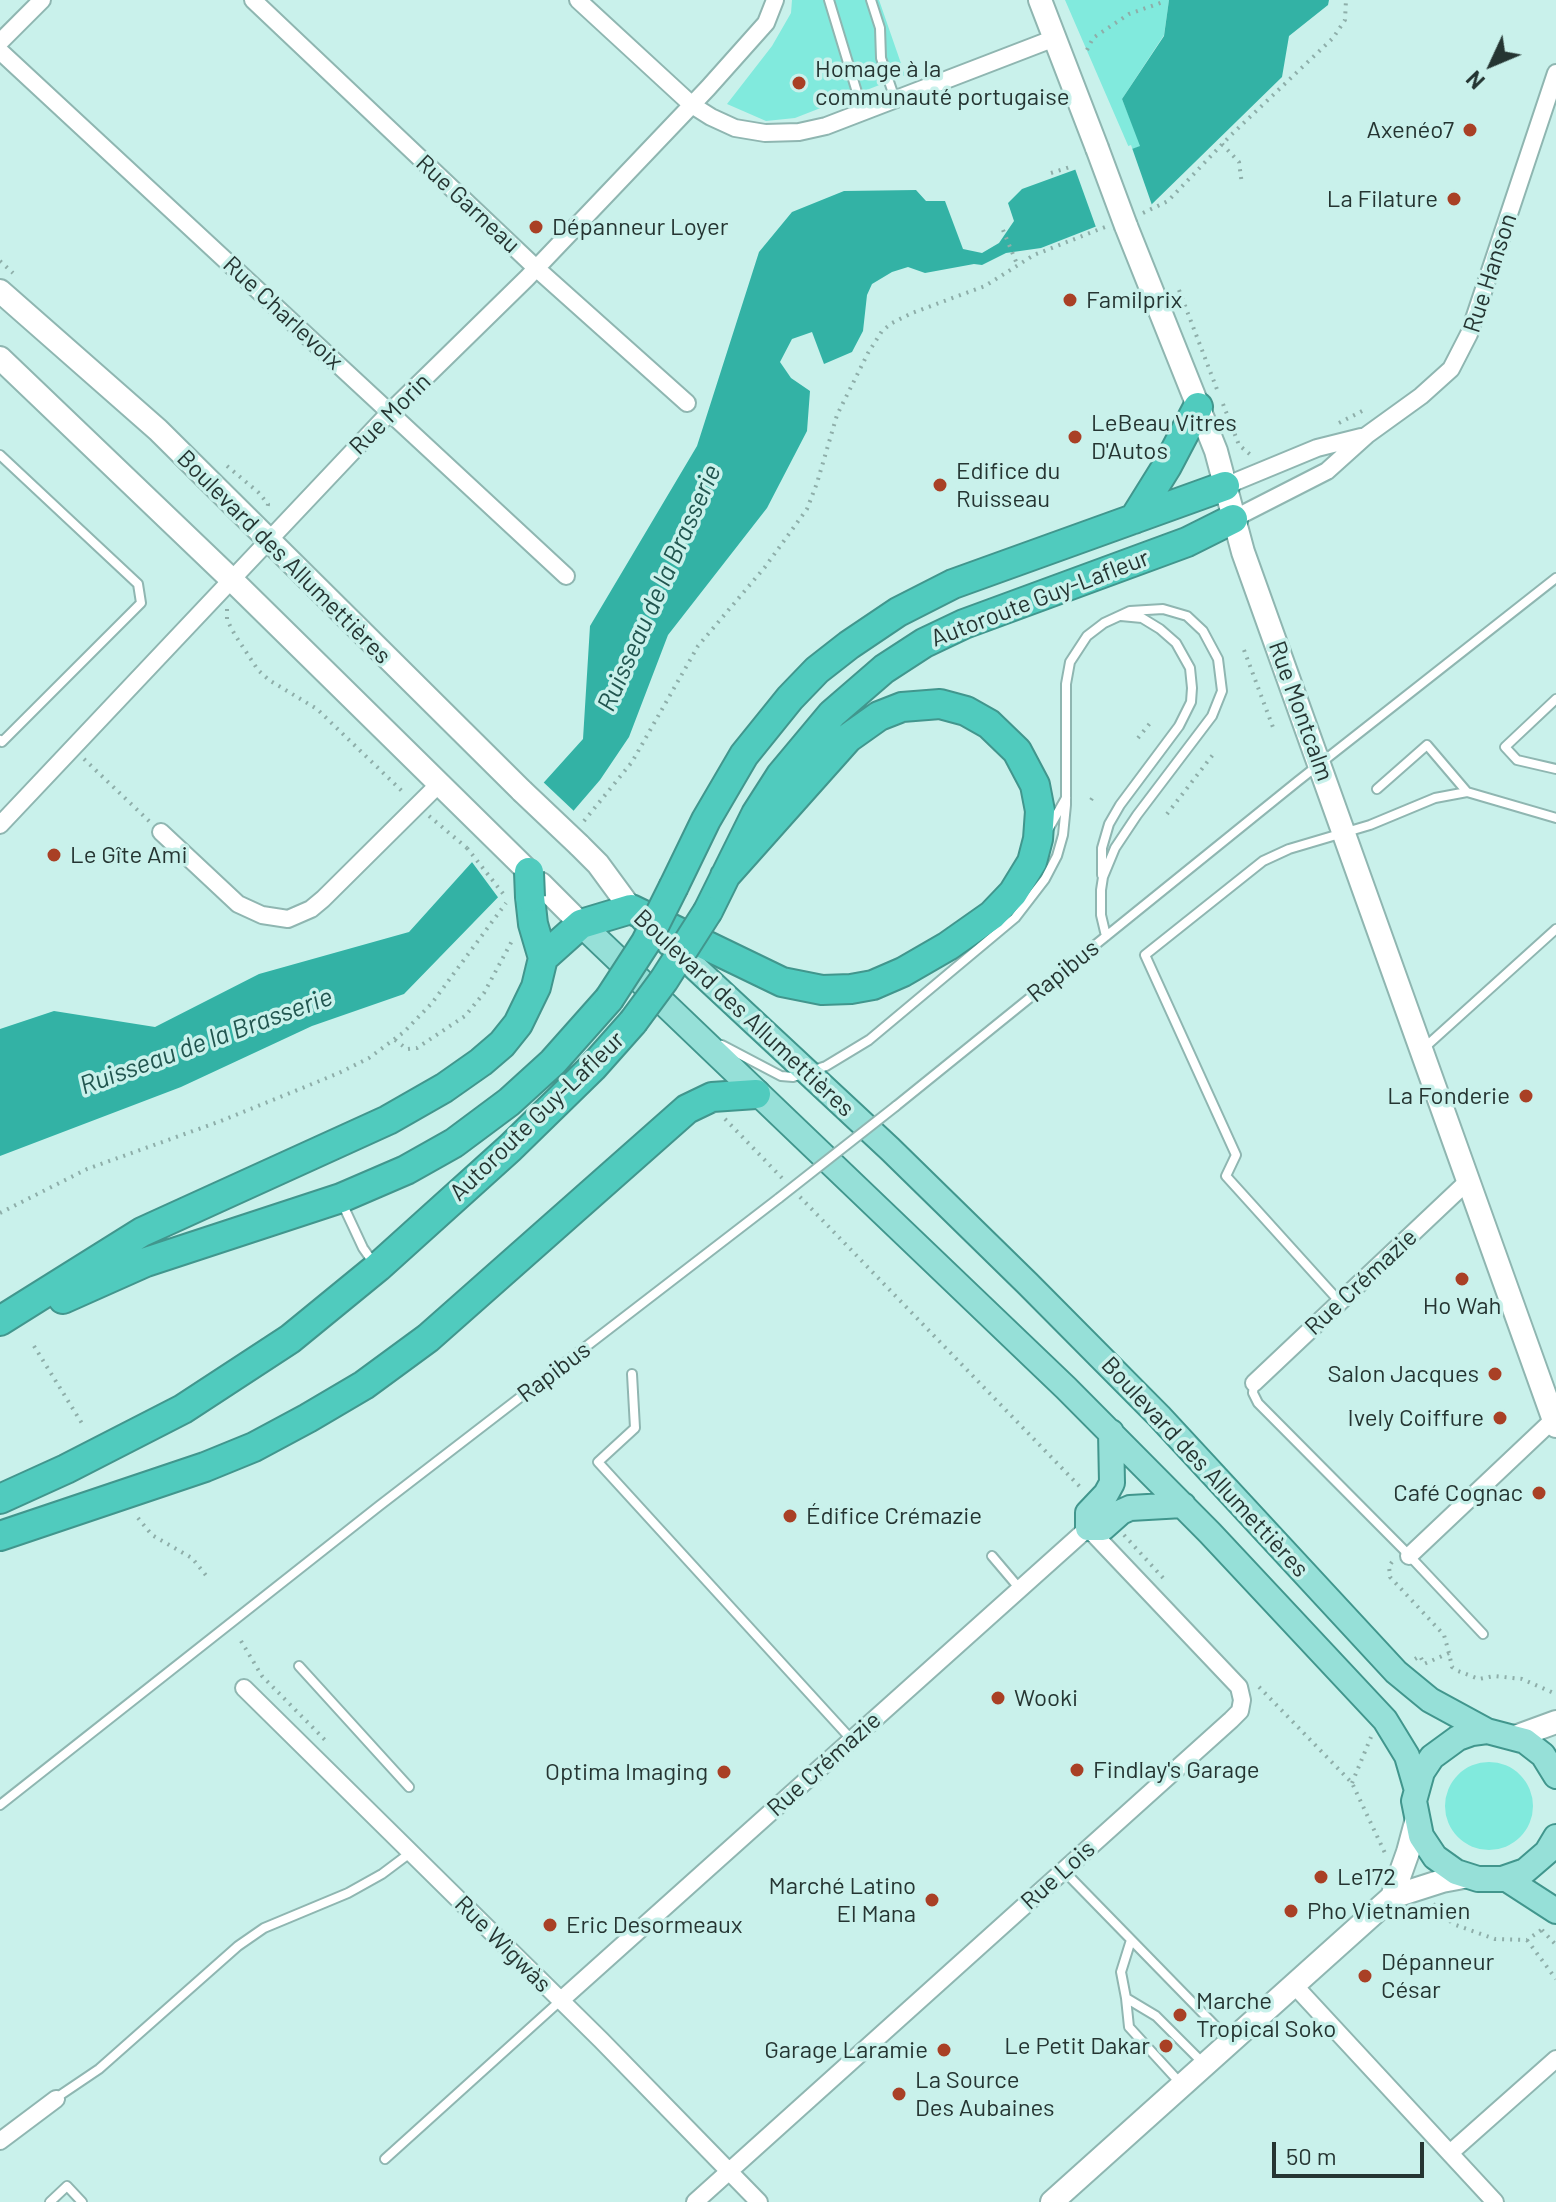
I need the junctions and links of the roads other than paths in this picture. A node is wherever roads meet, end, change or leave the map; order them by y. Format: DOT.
graph roads {
  1 [pos="42,0"];
  2 [pos="253,0"];
  3 [pos="578,0"];
  4 [pos="775,0"];
  5 [pos="829,0"];
  6 [pos="871,0"];
  7 [pos="1040,0"];
  8 [pos="1055,38"];
  9 [pos="0,42"];
  10 [pos="0,51"];
  11 [pos="1556,73"];
  12 [pos="895,99"];
  13 [pos="692,105"];
  14 [pos="863,112"];
  15 [pos="536,268"];
  16 [pos="0,291"];
  17 [pos="0,358"];
  18 [pos="687,403"];
  19 [pos="1198,407"];
  20 [pos="390,412"];
  21 [pos="1367,435"];
  22 [pos="0,455"];
  23 [pos="1225,486"];
  24 [pos="1134,519"];
  25 [pos="1233,519"];
  26 [pos="268,542"];
  27 [pos="566,576"];
  28 [pos="1556,578"];
  29 [pos="232,580"];
  30 [pos="1113,619"];
  31 [pos="1556,699"];
  32 [pos="0,740"];
  33 [pos="1320,764"];
  34 [pos="1556,769"];
  35 [pos="438,785"];
  36 [pos="1377,789"];
  37 [pos="1467,792"];
  38 [pos="1066,798"];
  39 [pos="1556,818"];
  40 [pos="0,825"];
  41 [pos="161,832"];
  42 [pos="1344,833"];
  43 [pos="1036,851"];
  44 [pos="725,876"];
  45 [pos="1103,877"];
  46 [pos="525,891"];
  47 [pos="631,909"];
  48 [pos="581,924"];
  49 [pos="1556,929"];
  50 [pos="1106,936"];
  51 [pos="543,958"];
  52 [pos="683,1024"];
  53 [pos="1422,1050"];
  54 [pos="807,1073"];
  55 [pos="756,1094"];
  56 [pos="1468,1181"];
  57 [pos="341,1198"];
  58 [pos="378,1267"];
  59 [pos="1339,1301"];
  60 [pos="0,1321"];
  61 [pos="0,1330"];
  62 [pos="632,1374"];
  63 [pos="1254,1383"];
  64 [pos="1555,1422"];
  65 [pos="1111,1432"];
  66 [pos="0,1499"];
  67 [pos="1183,1505"];
  68 [pos="1088,1528"];
  69 [pos="0,1536"];
  70 [pos="1407,1553"];
  71 [pos="992,1556"];
  72 [pos="1020,1589"];
  73 [pos="1483,1634"];
  74 [pos="299,1666"];
  75 [pos="244,1688"];
  76 [pos="1556,1722"];
  77 [pos="1487,1731"];
  78 [pos="1515,1737"];
  79 [pos="852,1740"];
  80 [pos="1556,1776"];
  81 [pos="409,1787"];
  82 [pos="1416,1787"];
  83 [pos="0,1805"];
  84 [pos="1416,1822"];
  85 [pos="1556,1837"];
  86 [pos="411,1852"];
  87 [pos="1064,1871"];
  88 [pos="1469,1876"];
  89 [pos="1505,1878"];
  90 [pos="1392,1897"];
  91 [pos="1556,1911"];
  92 [pos="1131,1940"];
  93 [pos="1294,1985"];
  94 [pos="1126,1998"];
  95 [pos="560,2001"];
  96 [pos="1231,2042"];
  97 [pos="1556,2059"];
  98 [pos="1205,2065"];
  99 [pos="1182,2085"];
  100 [pos="56,2099"];
  101 [pos="0,2141"];
  102 [pos="1450,2153"];
  103 [pos="385,2159"];
  104 [pos="730,2171"];
  105 [pos="50,2202"];
  106 [pos="82,2202"];
  107 [pos="695,2202"];
  108 [pos="759,2202"];
  109 [pos="1052,2202"];
  110 [pos="1495,2202"];
  1 -- 9 [label="street"];
  2 -- 15 [label="street, Rue Garneau"];
  3 -- 13 [label="street"];
  4 -- 13 [label="street, Rue Morin"];
  5 -- 14 [label="lane"];
  6 -- 12 [label="lane"];
  7 -- 8 [label="main road, Rue Montcalm"];
  8 -- 12 [label="street"];
  8 -- 19 [label="main road, Rue Montcalm, bridge"];
  10 -- 20 [label="street, Rue Charlevoix"];
  11 -- 21 [label="street, Rue Hanson"];
  12 -- 14 [label="street"];
  13 -- 14 [label="street"];
  13 -- 15 [label="street, Rue Morin"];
  15 -- 18 [label="street, Rue Garneau"];
  15 -- 20 [label="street, Rue Morin"];
  16 -- 26 [label="main road, Boulevard des Allumettières"];
  17 -- 29 [label="main road, Boulevard des Allumettières"];
  19 -- 23 [label="main road, Rue Montcalm"];
  19 -- 24 [label="highway"];
  20 -- 26 [label="street, Rue Morin"];
  20 -- 27 [label="street, Rue Charlevoix"];
  21 -- 23 [label="street, Rue Hanson"];
  21 -- 25 [label="street, Rue Hanson"];
  22 -- 32 [label="lane"];
  23 -- 24 [label="highway, Autoroute Guy-Lafleur"];
  23 -- 25 [label="main road, Rue Montcalm"];
  24 -- 57 [label="highway, Autoroute Guy-Lafleur, bridge"];
  25 -- 33 [label="main road, Rue Montcalm"];
  25 -- 44 [label="highway, Autoroute Guy-Lafleur"];
  26 -- 29 [label="street, Rue Morin"];
  26 -- 47 [label="main road, Boulevard des Allumettières, bridge"];
  28 -- 33 [label="lane, Rapibus"];
  29 -- 35 [label="main road, Boulevard des Allumettières"];
  29 -- 40 [label="street, Rue Morin"];
  30 -- 38 [label="lane, Rapibus"];
  30 -- 45 [label="lane, Rapibus"];
  30 -- 45 [label="lane, Rapibus"];
  31 -- 34 [label="lane"];
  33 -- 42 [label="main road, Rue Montcalm"];
  33 -- 50 [label="lane, Rapibus"];
  35 -- 41 [label="street"];
  35 -- 46 [label="main road, Boulevard des Allumettières"];
  36 -- 37 [label="lane"];
  37 -- 39 [label="lane"];
  37 -- 42 [label="lane"];
  38 -- 43 [label="lane, Rapibus"];
  38 -- 54 [label="lane, Rapibus"];
  42 -- 53 [label="main road, Rue Montcalm"];
  42 -- 59 [label="lane"];
  43 -- 44 [label="highway"];
  43 -- 47 [label="highway"];
  44 -- 58 [label="highway, Autoroute Guy-Lafleur, bridge"];
  45 -- 50 [label="lane, Rapibus"];
  46 -- 48 [label="main road, Boulevard des Allumettières"];
  46 -- 51 [label="highway"];
  47 -- 48 [label="highway"];
  47 -- 54 [label="main road, Boulevard des Allumettières"];
  48 -- 51 [label="highway"];
  48 -- 52 [label="main road, Boulevard des Allumettières"];
  49 -- 53 [label="lane"];
  50 -- 83 [label="lane, Rapibus, bridge"];
  51 -- 60 [label="highway"];
  52 -- 54 [label="lane, Rapibus"];
  52 -- 55 [label="main road, Boulevard des Allumettières"];
  53 -- 56 [label="main road, Rue Montcalm"];
  54 -- 77 [label="main road, Boulevard des Allumettières"];
  55 -- 65 [label="main road, Boulevard des Allumettières"];
  55 -- 69 [label="highway"];
  56 -- 59 [label="street, Rue Crémazie"];
  56 -- 64 [label="main road, Rue Montcalm"];
  57 -- 58 [label="lane"];
  57 -- 61 [label="highway, Autoroute Guy-Lafleur"];
  58 -- 66 [label="highway, Autoroute Guy-Lafleur"];
  59 -- 63 [label="street, Rue Crémazie"];
  62 -- 79 [label="lane"];
  63 -- 70 [label="lane"];
  64 -- 70 [label="street"];
  65 -- 67 [label="main road, Boulevard des Allumettières"];
  65 -- 68 [label="main road"];
  67 -- 68 [label="main road"];
  67 -- 82 [label="main road, Boulevard des Allumettières"];
  68 -- 72 [label="street, Rue Crémazie"];
  68 -- 87 [label="street, Rue Lois"];
  70 -- 73 [label="lane"];
  71 -- 72 [label="lane"];
  72 -- 79 [label="street, Rue Crémazie"];
  74 -- 81 [label="lane"];
  75 -- 86 [label="street, Rue Wìgwàs"];
  76 -- 78 [label="main road"];
  77 -- 78 [label="main road"];
  77 -- 82 [label="main road"];
  78 -- 80 [label="main road"];
  79 -- 95 [label="street, Rue Crémazie"];
  82 -- 84 [label="main road"];
  84 -- 88 [label="main road"];
  84 -- 90 [label="main road"];
  85 -- 89 [label="main road"];
  86 -- 95 [label="street, Rue Wìgwàs"];
  86 -- 100 [label="lane"];
  87 -- 92 [label="lane"];
  87 -- 104 [label="street, Rue Lois"];
  88 -- 89 [label="main road"];
  88 -- 90 [label="main road"];
  89 -- 91 [label="main road"];
  90 -- 93 [label="main road"];
  92 -- 94 [label="lane"];
  92 -- 96 [label="lane"];
  93 -- 96 [label="main road"];
  93 -- 102 [label="street"];
  94 -- 98 [label="lane"];
  94 -- 99 [label="lane"];
  95 -- 103 [label="lane"];
  95 -- 104 [label="street, Rue Wìgwàs"];
  96 -- 98 [label="main road"];
  97 -- 102 [label="street"];
  98 -- 99 [label="main road"];
  99 -- 109 [label="main road"];
  100 -- 101 [label="street"];
  102 -- 110 [label="street"];
  104 -- 107 [label="street, Rue Lois"];
  104 -- 108 [label="street, Rue Wìgwàs"];
  105 -- 106 [label="lane"];
}
